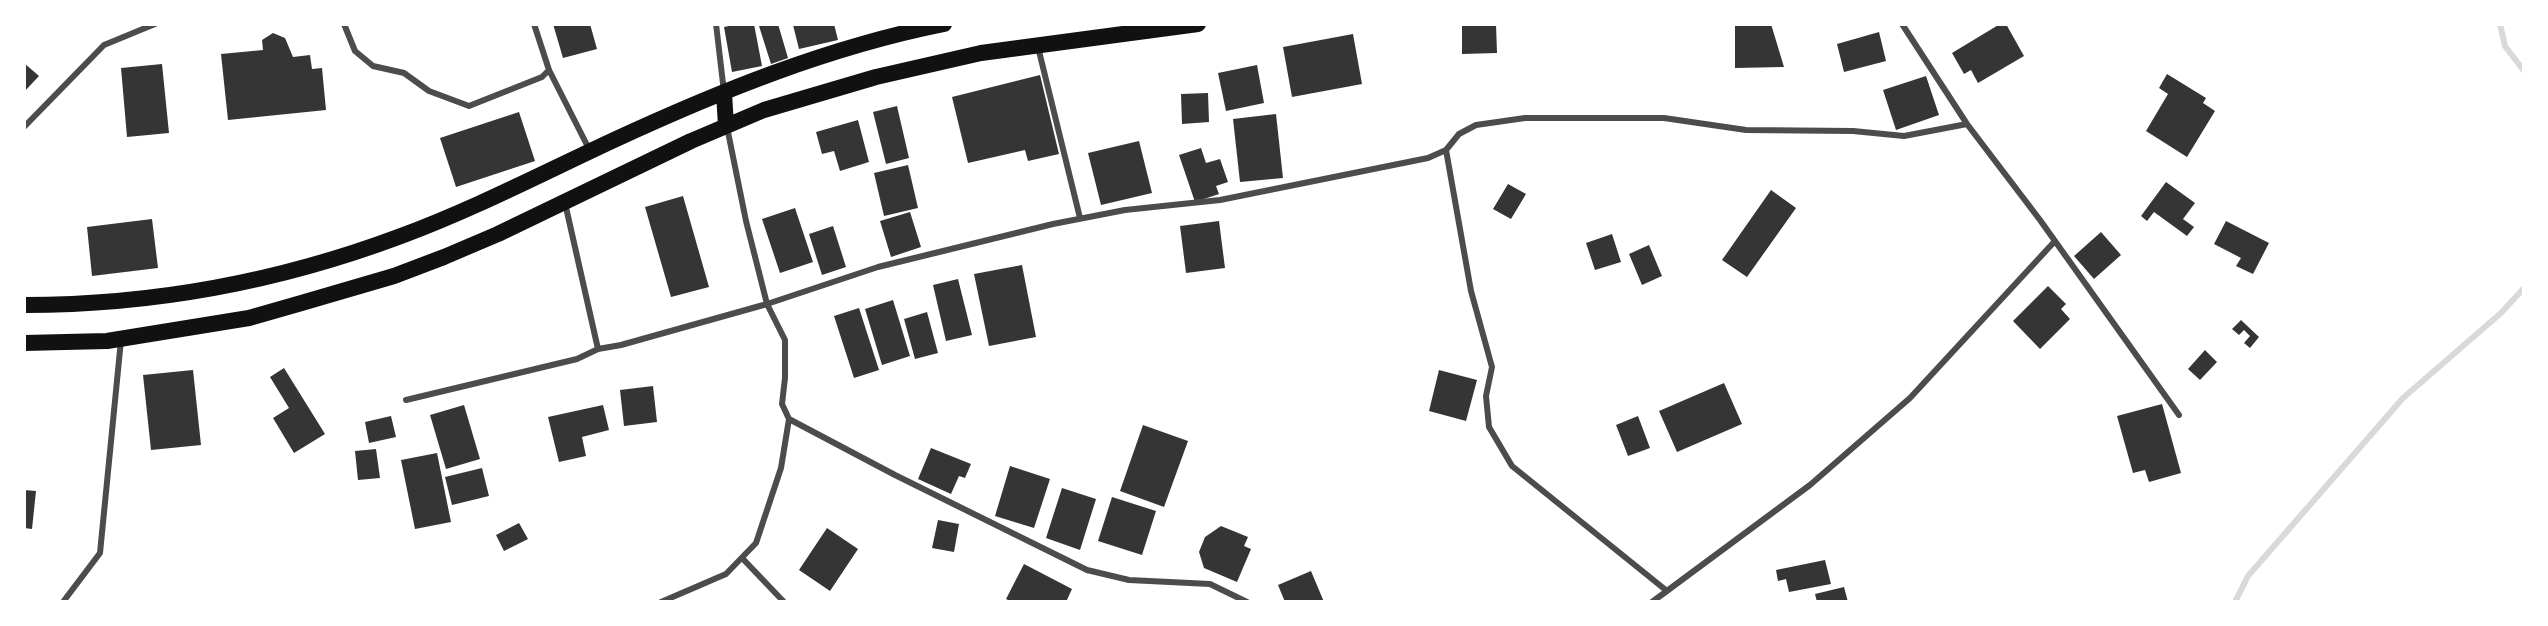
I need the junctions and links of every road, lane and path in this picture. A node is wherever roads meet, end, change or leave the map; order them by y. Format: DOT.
graph roads {
  1 [pos="155,24"];
  2 [pos="344,24"];
  3 [pos="534,24"];
  4 [pos="716,24"];
  5 [pos="944,24"];
  6 [pos="1198,24"];
  7 [pos="1902,24"];
  8 [pos="1038,46"];
  9 [pos="549,70"];
  10 [pos="724,93"];
  11 [pos="1967,124"];
  12 [pos="726,126"];
  13 [pos="24,127"];
  14 [pos="1446,150"];
  15 [pos="590,152"];
  16 [pos="565,201"];
  17 [pos="1080,218"];
  18 [pos="2055,241"];
  19 [pos="767,304"];
  20 [pos="24,306"];
  21 [pos="121,339"];
  22 [pos="24,343"];
  23 [pos="598,349"];
  24 [pos="406,400"];
  25 [pos="2179,415"];
  26 [pos="789,419"];
  27 [pos="743,559"];
  28 [pos="1667,591"];
  29 [pos="63,602"];
  30 [pos="661,602"];
  31 [pos="784,602"];
  32 [pos="1247,602"];
  33 [pos="1652,602"];
  1 -- 13 [label="street"];
  2 -- 9 [label="street"];
  3 -- 9 [label="street"];
  4 -- 10 [label="street"];
  5 -- 10 [label="highway"];
  6 -- 8 [label="highway"];
  7 -- 11 [label="street"];
  8 -- 12 [label="highway"];
  8 -- 17 [label="street"];
  9 -- 15 [label="street"];
  10 -- 12 [label="highway"];
  10 -- 15 [label="highway"];
  11 -- 14 [label="street"];
  11 -- 18 [label="street"];
  12 -- 16 [label="highway"];
  12 -- 19 [label="street"];
  14 -- 17 [label="street"];
  14 -- 28 [label="street"];
  15 -- 20 [label="highway"];
  16 -- 21 [label="highway"];
  16 -- 23 [label="street"];
  17 -- 19 [label="street"];
  18 -- 25 [label="street"];
  18 -- 28 [label="street"];
  19 -- 23 [label="street"];
  19 -- 26 [label="street"];
  21 -- 22 [label="highway"];
  21 -- 29 [label="street"];
  23 -- 24 [label="street"];
  26 -- 27 [label="street"];
  26 -- 32 [label="street"];
  27 -- 30 [label="street"];
  27 -- 31 [label="street"];
  28 -- 33 [label="street"];
}
